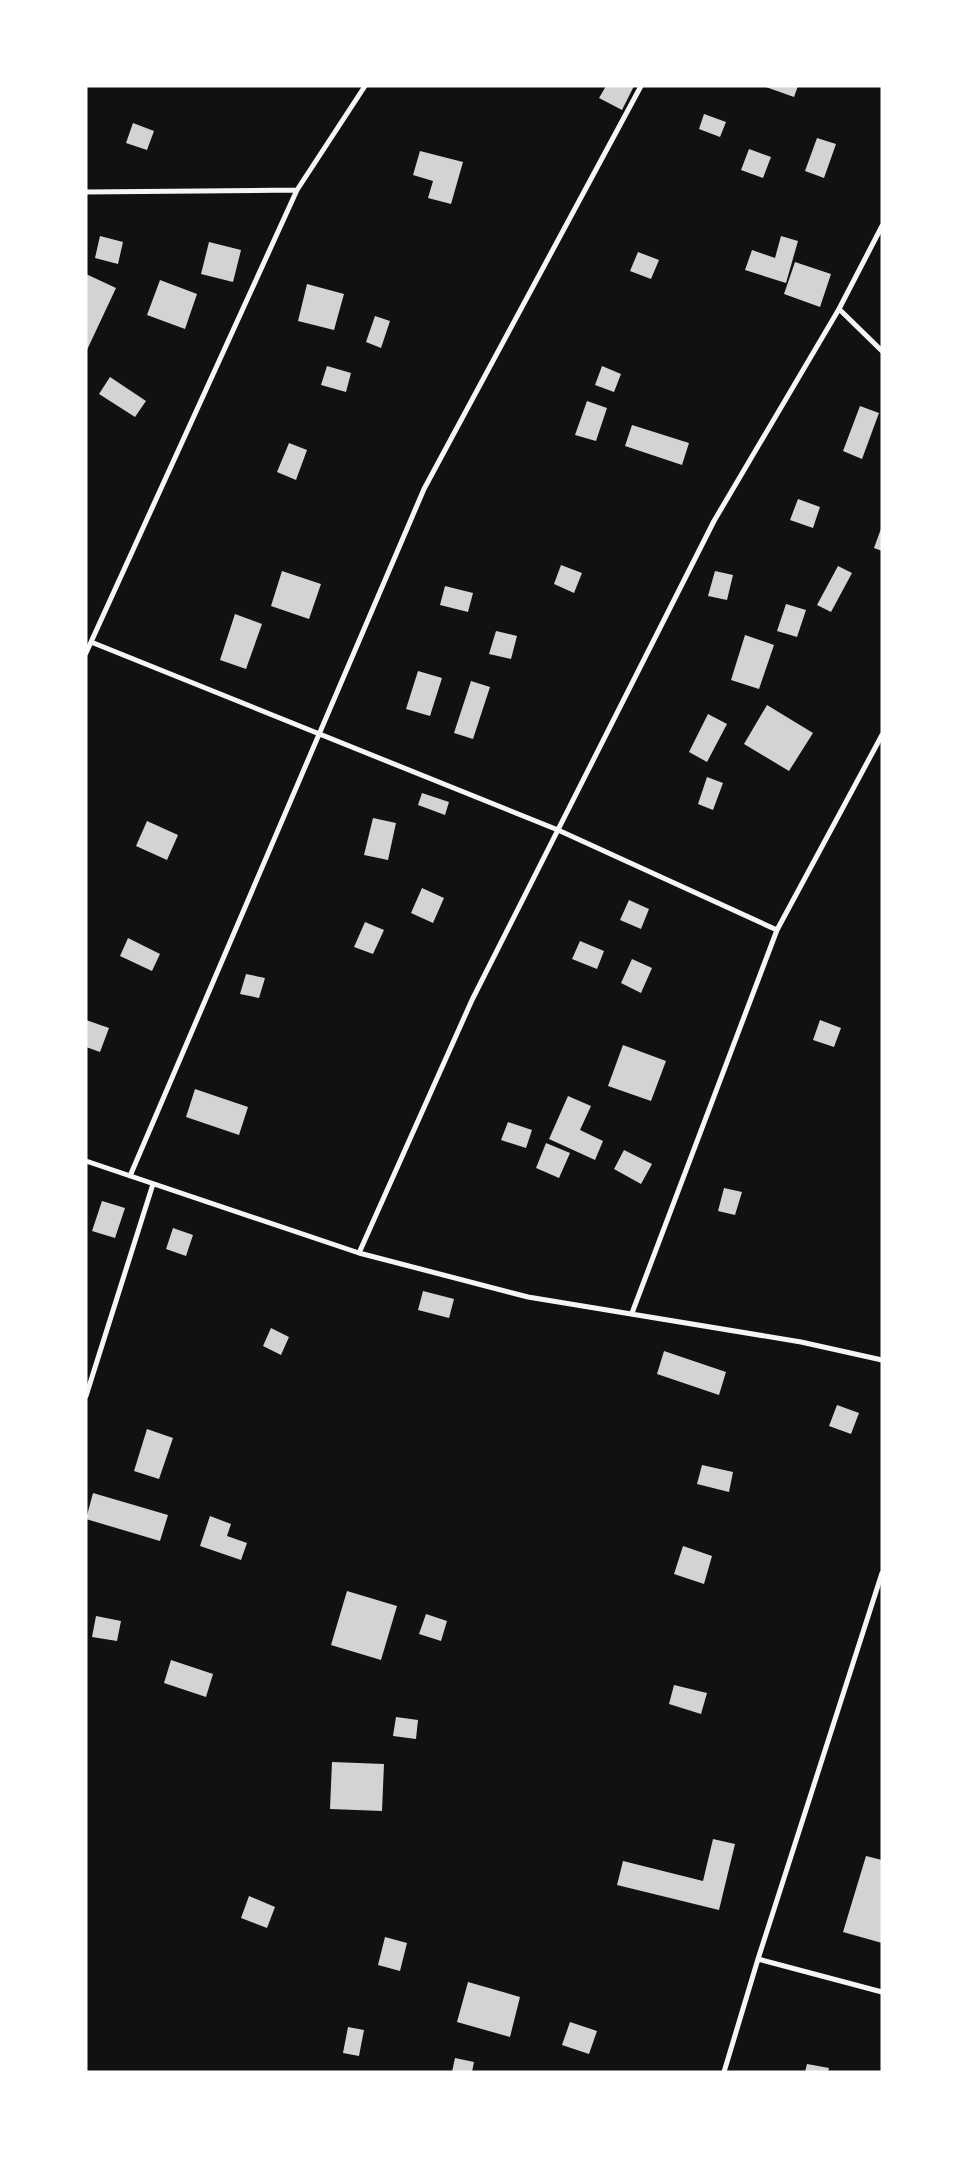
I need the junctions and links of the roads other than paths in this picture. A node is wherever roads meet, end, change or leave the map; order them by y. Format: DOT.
graph roads {
  1 [pos="365,86"];
  2 [pos="641,86"];
  3 [pos="297,190"];
  4 [pos="86,192"];
  5 [pos="882,226"];
  6 [pos="838,309"];
  7 [pos="882,351"];
  8 [pos="91,642"];
  9 [pos="86,653"];
  10 [pos="319,733"];
  11 [pos="882,735"];
  12 [pos="558,830"];
  13 [pos="776,930"];
  14 [pos="86,1161"];
  15 [pos="130,1176"];
  16 [pos="153,1184"];
  17 [pos="359,1253"];
  18 [pos="632,1312"];
  19 [pos="882,1360"];
  20 [pos="86,1396"];
  21 [pos="882,1573"];
  22 [pos="758,1960"];
  23 [pos="882,1992"];
  24 [pos="724,2072"];
  1 -- 3 [label="street"];
  2 -- 10 [label="street"];
  3 -- 4 [label="street"];
  3 -- 8 [label="street"];
  5 -- 6 [label="street"];
  6 -- 7 [label="street"];
  6 -- 12 [label="street"];
  8 -- 9 [label="street"];
  8 -- 10 [label="street"];
  10 -- 12 [label="street"];
  10 -- 15 [label="street"];
  11 -- 13 [label="street"];
  12 -- 13 [label="street"];
  12 -- 17 [label="street"];
  13 -- 18 [label="street"];
  14 -- 15 [label="street"];
  15 -- 16 [label="street"];
  16 -- 17 [label="street"];
  16 -- 20 [label="street"];
  17 -- 18 [label="street"];
  18 -- 19 [label="street"];
  21 -- 22 [label="street"];
  22 -- 23 [label="street"];
  22 -- 24 [label="street"];
}
